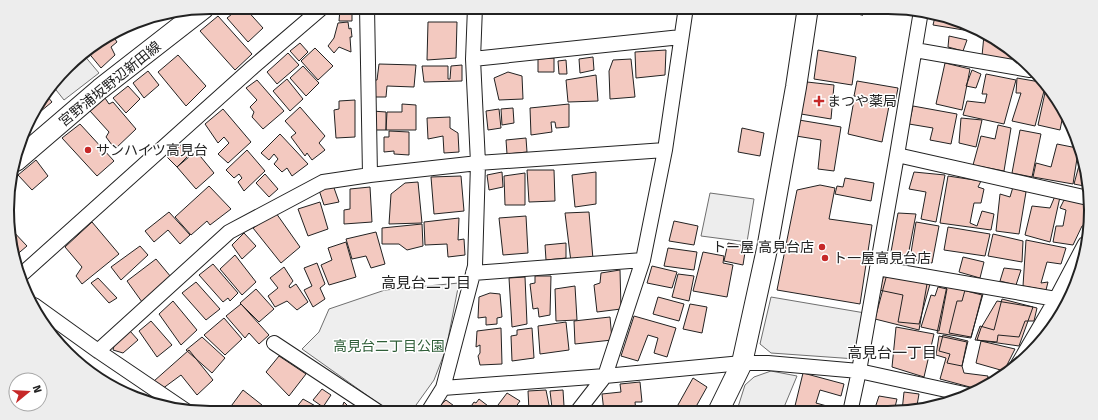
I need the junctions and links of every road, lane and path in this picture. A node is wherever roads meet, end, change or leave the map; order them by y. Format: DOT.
graph roads {
  1 [pos="196,14"];
  2 [pos="315,14"];
  3 [pos="367,14"];
  4 [pos="475,14"];
  5 [pos="685,14"];
  6 [pos="807,14"];
  7 [pos="920,17"];
  8 [pos="682,37"];
  9 [pos="915,50"];
  10 [pos="473,59"];
  11 [pos="1025,69"];
  12 [pos="665,150"];
  13 [pos="897,155"];
  14 [pos="22,156"];
  15 [pos="478,163"];
  16 [pos="370,175"];
  17 [pos="1084,197"];
  18 [pos="1078,258"];
  19 [pos="642,260"];
  20 [pos="877,268"];
  21 [pos="24,272"];
  22 [pos="473,273"];
  23 [pos="1056,299"];
  24 [pos="42,310"];
  25 [pos="274,343"];
  26 [pos="1025,350"];
  27 [pos="98,351"];
  28 [pos="742,363"];
  29 [pos="858,371"];
  30 [pos="606,376"];
  31 [pos="443,388"];
  32 [pos="959,393"];
  33 [pos="175,402"];
  34 [pos="369,406"];
  35 [pos="432,406"];
  36 [pos="582,406"];
  37 [pos="721,406"];
  38 [pos="851,406"];
  1 -- 14 [label="street, 宮野浦坂野辺新田線"];
  2 -- 21 [label="street"];
  3 -- 16 [label="street"];
  4 -- 10 [label="street"];
  5 -- 8 [label="street"];
  6 -- 28 [label="street"];
  7 -- 9 [label="street"];
  8 -- 10 [label="street"];
  8 -- 12 [label="street"];
  9 -- 11 [label="street"];
  9 -- 13 [label="street"];
  10 -- 15 [label="street"];
  12 -- 15 [label="street"];
  12 -- 19 [label="street"];
  13 -- 17 [label="street"];
  13 -- 20 [label="street"];
  15 -- 16 [label="street"];
  15 -- 22 [label="street"];
  16 -- 27 [label="street"];
  18 -- 23 [label="street"];
  19 -- 22 [label="street"];
  19 -- 30 [label="street"];
  20 -- 23 [label="street"];
  20 -- 29 [label="street"];
  22 -- 31 [label="street"];
  23 -- 26 [label="street"];
  24 -- 27 [label="street"];
  25 -- 34 [label="street"];
  27 -- 33 [label="street"];
  28 -- 29 [label="street"];
  28 -- 30 [label="street"];
  28 -- 37 [label="street"];
  29 -- 32 [label="street"];
  29 -- 38 [label="street"];
  30 -- 31 [label="street"];
  30 -- 36 [label="street"];
  31 -- 35 [label="street"];
}
